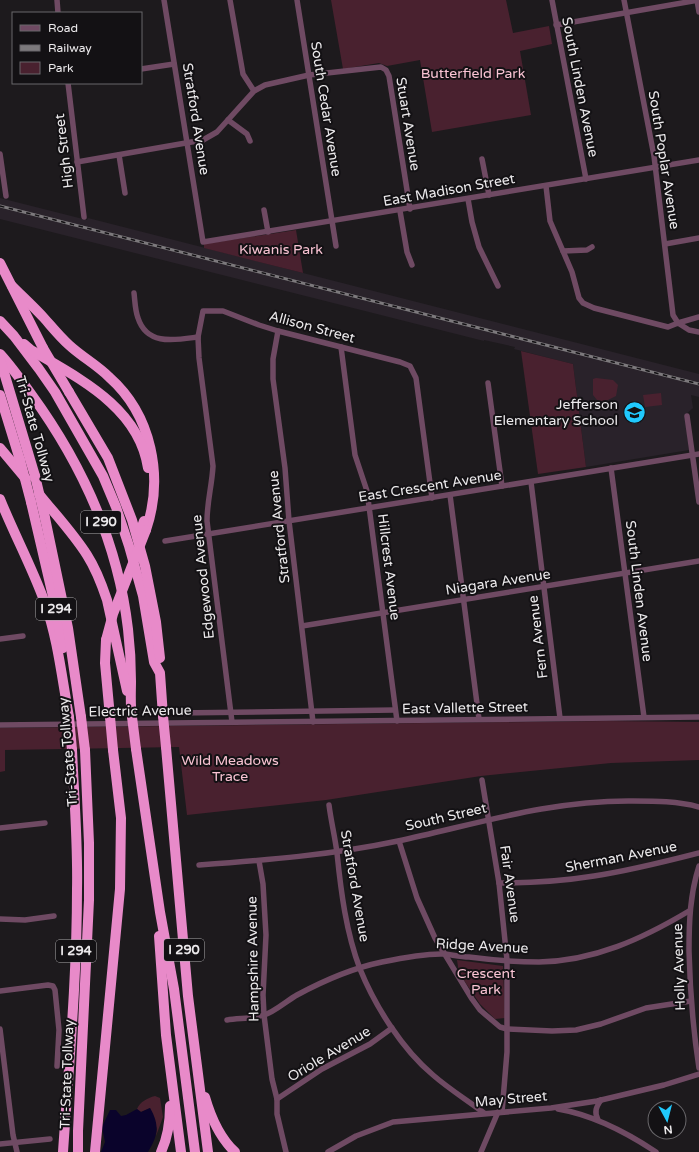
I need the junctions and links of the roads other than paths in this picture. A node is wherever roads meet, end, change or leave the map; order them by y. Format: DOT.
graph roads {
  1 [pos="57,0"];
  2 [pos="164,0"];
  3 [pos="230,0"];
  4 [pos="297,0"];
  5 [pos="552,0"];
  6 [pos="624,0"];
  7 [pos="697,0"];
  8 [pos="58,12"];
  9 [pos="699,12"];
  10 [pos="626,13"];
  11 [pos="556,25"];
  12 [pos="174,64"];
  13 [pos="142,69"];
  14 [pos="309,75"];
  15 [pos="68,84"];
  16 [pos="254,91"];
  17 [pos="228,120"];
  18 [pos="250,141"];
  19 [pos="187,144"];
  20 [pos="0,154"];
  21 [pos="119,155"];
  22 [pos="482,159"];
  23 [pos="699,160"];
  24 [pos="77,162"];
  25 [pos="655,168"];
  26 [pos="586,179"];
  27 [pos="546,186"];
  28 [pos="125,193"];
  29 [pos="489,195"];
  30 [pos="6,196"];
  31 [pos="468,199"];
  32 [pos="410,209"];
  33 [pos="264,210"];
  34 [pos="400,210"];
  35 [pos="84,217"];
  36 [pos="332,222"];
  37 [pos="268,232"];
  38 [pos="699,238"];
  39 [pos="203,242"];
  40 [pos="664,244"];
  41 [pos="336,246"];
  42 [pos="592,247"];
  43 [pos="563,251"];
  44 [pos="0,263"];
  45 [pos="412,265"];
  46 [pos="12,286"];
  47 [pos="498,286"];
  48 [pos="134,293"];
  49 [pos="203,311"];
  50 [pos="699,317"];
  51 [pos="0,321"];
  52 [pos="678,323"];
  53 [pos="278,331"];
  54 [pos="699,332"];
  55 [pos="14,336"];
  56 [pos="198,337"];
  57 [pos="341,347"];
  58 [pos="0,354"];
  59 [pos="0,359"];
  60 [pos="488,383"];
  61 [pos="0,395"];
  62 [pos="687,416"];
  63 [pos="0,448"];
  64 [pos="696,455"];
  65 [pos="611,468"];
  66 [pos="531,482"];
  67 [pos="502,486"];
  68 [pos="450,495"];
  69 [pos="0,498"];
  70 [pos="432,498"];
  71 [pos="699,502"];
  72 [pos="369,508"];
  73 [pos="289,521"];
  74 [pos="145,526"];
  75 [pos="208,534"];
  76 [pos="165,541"];
  77 [pos="699,560"];
  78 [pos="624,573"];
  79 [pos="544,586"];
  80 [pos="463,600"];
  81 [pos="382,613"];
  82 [pos="302,626"];
  83 [pos="23,636"];
  84 [pos="0,639"];
  85 [pos="160,674"];
  86 [pos="395,710"];
  87 [pos="312,712"];
  88 [pos="176,713"];
  89 [pos="231,713"];
  90 [pos="131,715"];
  91 [pos="699,716"];
  92 [pos="68,717"];
  93 [pos="644,717"];
  94 [pos="560,718"];
  95 [pos="479,719"];
  96 [pos="397,721"];
  97 [pos="232,722"];
  98 [pos="313,722"];
  99 [pos="0,725"];
  100 [pos="482,780"];
  101 [pos="329,806"];
  102 [pos="699,807"];
  103 [pos="489,819"];
  104 [pos="45,823"];
  105 [pos="0,828"];
  106 [pos="399,840"];
  107 [pos="336,852"];
  108 [pos="699,853"];
  109 [pos="259,861"];
  110 [pos="199,865"];
  111 [pos="699,866"];
  112 [pos="499,883"];
  113 [pos="689,911"];
  114 [pos="160,912"];
  115 [pos="54,916"];
  116 [pos="0,919"];
  117 [pos="444,954"];
  118 [pos="507,960"];
  119 [pos="360,968"];
  120 [pos="0,991"];
  121 [pos="691,1001"];
  122 [pos="264,1015"];
  123 [pos="227,1020"];
  124 [pos="392,1028"];
  125 [pos="507,1029"];
  126 [pos="0,1030"];
  127 [pos="166,1035"];
  128 [pos="196,1054"];
  129 [pos="57,1066"];
  130 [pos="699,1068"];
  131 [pos="699,1074"];
  132 [pos="277,1099"];
  133 [pos="601,1100"];
  134 [pos="552,1108"];
  135 [pos="500,1112"];
  136 [pos="484,1113"];
  137 [pos="598,1120"];
  138 [pos="50,1139"];
  139 [pos="15,1143"];
  140 [pos="0,1144"];
  141 [pos="653,1151"];
  142 [pos="16,1152"];
  143 [pos="63,1152"];
  144 [pos="78,1152"];
  145 [pos="95,1152"];
  146 [pos="161,1152"];
  147 [pos="181,1152"];
  148 [pos="195,1152"];
  149 [pos="208,1152"];
  150 [pos="235,1152"];
  151 [pos="286,1152"];
  152 [pos="328,1152"];
  153 [pos="481,1152"];
  1 -- 8 [label="street"];
  2 -- 12 [label="street, Stratford Avenue"];
  3 -- 16 [label="street"];
  4 -- 14 [label="street, South Cedar Avenue"];
  5 -- 11 [label="street, South Linden Avenue"];
  6 -- 10 [label="street, South Poplar Avenue"];
  7 -- 9 [label="street"];
  7 -- 10 [label="street"];
  10 -- 11 [label="street"];
  10 -- 25 [label="street, South Poplar Avenue"];
  11 -- 26 [label="street, South Linden Avenue"];
  12 -- 13 [label="street"];
  12 -- 19 [label="street, Stratford Avenue"];
  14 -- 16 [label="street"];
  14 -- 32 [label="street, Stuart Avenue"];
  14 -- 36 [label="street, South Cedar Avenue"];
  15 -- 24 [label="street, High Street"];
  16 -- 17 [label="street"];
  17 -- 18 [label="street"];
  17 -- 19 [label="street"];
  19 -- 21 [label="street"];
  19 -- 39 [label="street, Stratford Avenue"];
  20 -- 30 [label="street"];
  21 -- 24 [label="street"];
  21 -- 28 [label="street"];
  22 -- 29 [label="street"];
  23 -- 25 [label="street, East Madison Street"];
  24 -- 35 [label="street, High Street"];
  25 -- 26 [label="street, East Madison Street"];
  25 -- 40 [label="street, South Poplar Avenue"];
  26 -- 27 [label="street, East Madison Street"];
  27 -- 29 [label="street, East Madison Street"];
  27 -- 43 [label="street"];
  29 -- 31 [label="street, East Madison Street"];
  31 -- 32 [label="street, East Madison Street"];
  31 -- 47 [label="street"];
  32 -- 34 [label="street, East Madison Street"];
  33 -- 37 [label="street"];
  34 -- 36 [label="street, East Madison Street"];
  34 -- 45 [label="street"];
  36 -- 37 [label="street, East Madison Street"];
  36 -- 41 [label="street, South Cedar Avenue"];
  37 -- 39 [label="street, East Madison Street"];
  38 -- 40 [label="street"];
  40 -- 52 [label="street, South Poplar Avenue"];
  42 -- 43 [label="street"];
  43 -- 52 [label="street"];
  44 -- 46 [label="highway"];
  46 -- 74 [label="highway"];
  46 -- 85 [label="highway, bridge"];
  48 -- 56 [label="street"];
  49 -- 53 [label="street, Allison Street"];
  49 -- 56 [label="street, Edgewood Avenue"];
  50 -- 52 [label="street"];
  51 -- 55 [label="highway, I 290"];
  52 -- 54 [label="street"];
  53 -- 57 [label="street, Allison Street"];
  53 -- 73 [label="street, Stratford Avenue"];
  55 -- 74 [label="highway"];
  55 -- 85 [label="highway, I 290"];
  56 -- 75 [label="street, Edgewood Avenue"];
  57 -- 70 [label="street, Allison Street"];
  57 -- 72 [label="street, Hillcrest Avenue"];
  58 -- 90 [label="highway, I 290"];
  59 -- 144 [label="highway, Tri-State Tollway / I 294, bridge"];
  60 -- 67 [label="street"];
  61 -- 92 [label="highway, Tri-State Tollway / I 294, bridge"];
  62 -- 64 [label="street"];
  63 -- 90 [label="highway"];
  64 -- 65 [label="street, East Crescent Avenue"];
  64 -- 71 [label="street"];
  65 -- 66 [label="street, East Crescent Avenue"];
  65 -- 78 [label="street, South Linden Avenue"];
  66 -- 67 [label="street, East Crescent Avenue"];
  66 -- 79 [label="street, Fern Avenue"];
  67 -- 68 [label="street, East Crescent Avenue"];
  68 -- 70 [label="street, East Crescent Avenue"];
  68 -- 80 [label="street"];
  69 -- 92 [label="highway"];
  70 -- 72 [label="street, East Crescent Avenue"];
  72 -- 73 [label="street, East Crescent Avenue"];
  72 -- 81 [label="street, Hillcrest Avenue"];
  73 -- 75 [label="street, East Crescent Avenue"];
  73 -- 82 [label="street, Stratford Avenue"];
  74 -- 145 [label="highway, bridge"];
  75 -- 76 [label="street, East Crescent Avenue"];
  75 -- 89 [label="street, Edgewood Avenue"];
  77 -- 78 [label="street, Niagara Avenue"];
  78 -- 79 [label="street, Niagara Avenue"];
  78 -- 93 [label="street, South Linden Avenue"];
  79 -- 80 [label="street, Niagara Avenue"];
  79 -- 94 [label="street, Fern Avenue"];
  80 -- 81 [label="street, Niagara Avenue"];
  80 -- 95 [label="street"];
  81 -- 82 [label="street, Niagara Avenue"];
  81 -- 86 [label="street, Hillcrest Avenue"];
  82 -- 87 [label="street, Stratford Avenue"];
  83 -- 84 [label="street"];
  85 -- 128 [label="highway, I 290, bridge"];
  86 -- 87 [label="street, East Vallette Street"];
  86 -- 96 [label="street, Hillcrest Avenue"];
  87 -- 89 [label="street, East Vallette Street"];
  87 -- 98 [label="street, Stratford Avenue"];
  88 -- 89 [label="street, East Vallette Street"];
  89 -- 97 [label="street, Edgewood Avenue"];
  90 -- 114 [label="highway, I 290, bridge"];
  91 -- 93 [label="street, East Vallette Street"];
  92 -- 143 [label="highway, Tri-State Tollway / I 294, bridge"];
  93 -- 94 [label="street, East Vallette Street"];
  94 -- 95 [label="street, East Vallette Street"];
  95 -- 96 [label="street, East Vallette Street"];
  96 -- 98 [label="street, East Vallette Street"];
  97 -- 98 [label="street, East Vallette Street"];
  97 -- 99 [label="street, Electric Avenue"];
  100 -- 103 [label="street, Fair Avenue"];
  101 -- 107 [label="street, Stratford Avenue"];
  102 -- 103 [label="street, South Street"];
  103 -- 106 [label="street, South Street"];
  103 -- 112 [label="street, Fair Avenue"];
  104 -- 105 [label="street"];
  106 -- 107 [label="street, South Street"];
  106 -- 117 [label="street"];
  107 -- 109 [label="street, South Street"];
  107 -- 119 [label="street, Stratford Avenue"];
  108 -- 112 [label="street, Sherman Avenue"];
  109 -- 110 [label="street, South Street"];
  109 -- 122 [label="street, Hampshire Avenue"];
  111 -- 113 [label="street, Holly Avenue"];
  112 -- 118 [label="street, Fair Avenue"];
  113 -- 118 [label="street, Ridge Avenue"];
  113 -- 121 [label="street, Holly Avenue"];
  114 -- 127 [label="highway"];
  114 -- 148 [label="highway, I 290"];
  115 -- 116 [label="street"];
  117 -- 118 [label="street, Ridge Avenue"];
  117 -- 119 [label="street, Ridge Avenue"];
  117 -- 125 [label="street"];
  118 -- 125 [label="street, Fair Avenue"];
  119 -- 122 [label="street, Ridge Avenue"];
  119 -- 124 [label="street, Stratford Avenue"];
  120 -- 129 [label="street"];
  121 -- 125 [label="street"];
  121 -- 130 [label="street, Holly Avenue"];
  122 -- 123 [label="street, Ridge Avenue"];
  122 -- 132 [label="street, Hampshire Avenue"];
  124 -- 132 [label="street, Oriole Avenue"];
  124 -- 136 [label="street, Stratford Avenue"];
  125 -- 135 [label="street, Fair Avenue"];
  126 -- 139 [label="street"];
  127 -- 146 [label="highway"];
  127 -- 147 [label="highway"];
  128 -- 149 [label="highway, I 290"];
  128 -- 150 [label="highway"];
  131 -- 133 [label="street, May Street"];
  132 -- 151 [label="street, Hampshire Avenue"];
  133 -- 134 [label="street, May Street"];
  133 -- 137 [label="street"];
  134 -- 135 [label="street, May Street"];
  134 -- 137 [label="street"];
  135 -- 136 [label="street, May Street"];
  135 -- 153 [label="street, Fair Avenue"];
  136 -- 152 [label="street, May Street"];
  137 -- 141 [label="street"];
  138 -- 139 [label="street"];
  139 -- 140 [label="street"];
  139 -- 142 [label="street"];
}
